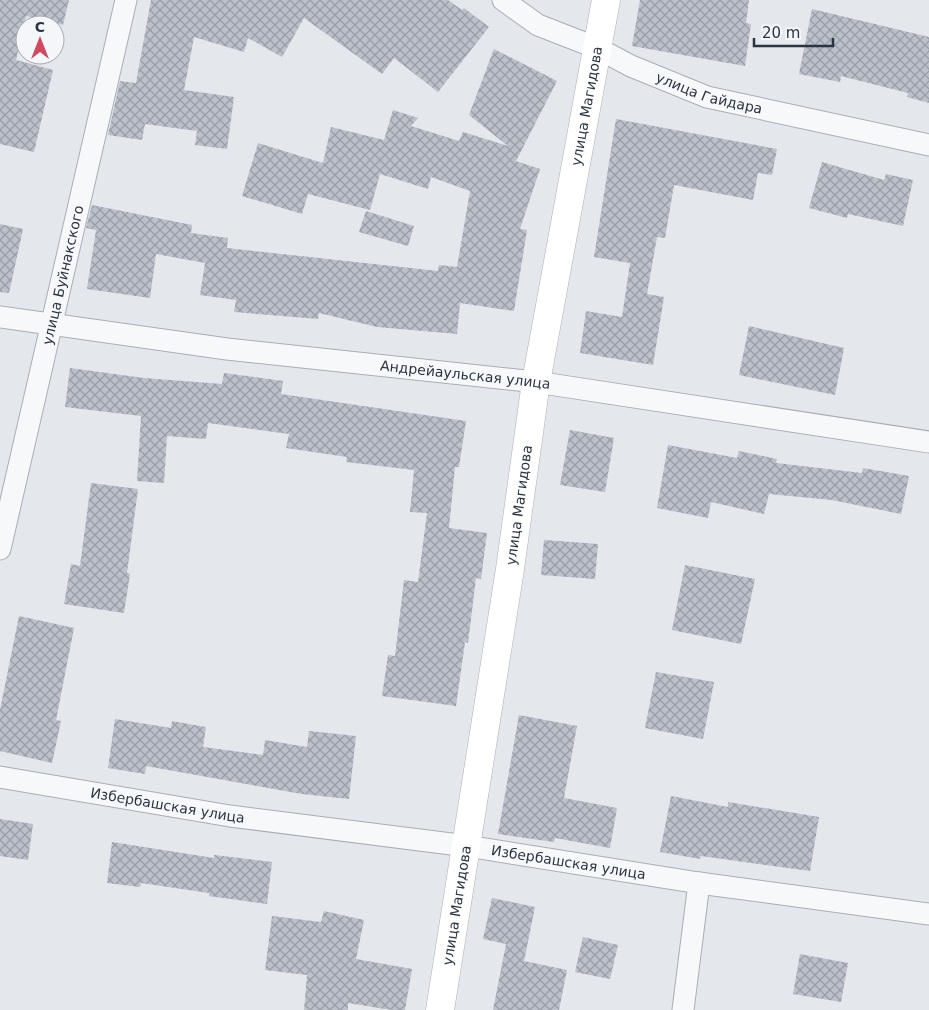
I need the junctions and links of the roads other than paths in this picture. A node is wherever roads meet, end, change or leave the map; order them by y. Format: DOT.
graph roads {
  1 [pos="126,0"];
  2 [pos="503,0"];
  3 [pos="606,0"];
  4 [pos="597,48"];
  5 [pos="929,145"];
  6 [pos="0,317"];
  7 [pos="52,324"];
  8 [pos="536,382"];
  9 [pos="929,442"];
  10 [pos="0,549"];
  11 [pos="0,777"];
  12 [pos="467,846"];
  13 [pos="699,884"];
  14 [pos="929,914"];
  15 [pos="440,1010"];
  16 [pos="683,1010"];
  1 -- 7 [label="street, улица Буйнакского"];
  2 -- 4 [label="street, улица Гайдара"];
  3 -- 4 [label="main road, улица Магидова"];
  4 -- 5 [label="street, улица Гайдара"];
  4 -- 8 [label="main road, улица Магидова"];
  6 -- 7 [label="street, Андрейаульская улица"];
  7 -- 8 [label="street, Андрейаульская улица"];
  7 -- 10 [label="street, улица Буйнакского"];
  8 -- 9 [label="street, Андрейаульская улица"];
  8 -- 12 [label="main road, улица Магидова"];
  11 -- 12 [label="street, Избербашская улица"];
  12 -- 13 [label="street, Избербашская улица"];
  12 -- 15 [label="main road, улица Магидова"];
  13 -- 14 [label="street, Избербашская улица"];
  13 -- 16 [label="street"];
}
